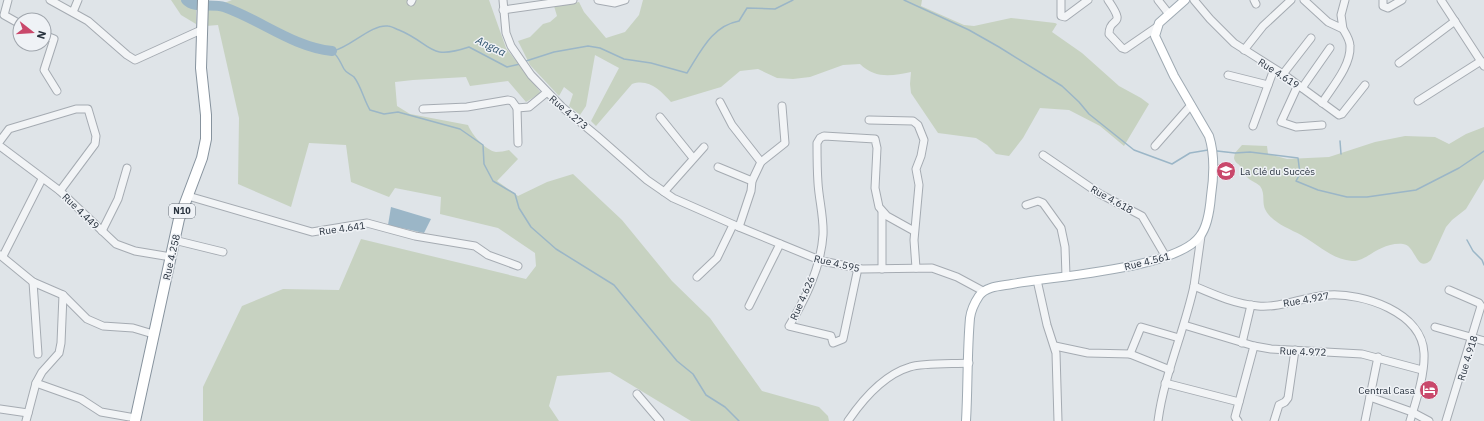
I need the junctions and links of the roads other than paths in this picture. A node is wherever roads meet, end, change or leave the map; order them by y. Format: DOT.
graph roads {
  1 [pos="8,0"];
  2 [pos="50,0"];
  3 [pos="78,0"];
  4 [pos="203,0"];
  5 [pos="503,0"];
  6 [pos="573,0"];
  7 [pos="598,0"];
  8 [pos="625,0"];
  9 [pos="1061,0"];
  10 [pos="1088,0"];
  11 [pos="1108,0"];
  12 [pos="1158,0"];
  13 [pos="1185,0"];
  14 [pos="1194,0"];
  15 [pos="1291,0"];
  16 [pos="1304,0"];
  17 [pos="1345,0"];
  18 [pos="1383,0"];
  19 [pos="1402,0"];
  20 [pos="1441,0"];
  21 [pos="503,10"];
  22 [pos="73,12"];
  23 [pos="1169,14"];
  24 [pos="12,20"];
  25 [pos="1455,21"];
  26 [pos="1157,27"];
  27 [pos="1343,29"];
  28 [pos="200,30"];
  29 [pos="1311,38"];
  30 [pos="1330,48"];
  31 [pos="1244,50"];
  32 [pos="50,52"];
  33 [pos="1399,63"];
  34 [pos="1482,64"];
  35 [pos="1274,69"];
  36 [pos="1283,74"];
  37 [pos="1228,75"];
  38 [pos="1268,85"];
  39 [pos="1365,85"];
  40 [pos="1300,86"];
  41 [pos="57,91"];
  42 [pos="546,93"];
  43 [pos="1418,101"];
  44 [pos="720,102"];
  45 [pos="1322,103"];
  46 [pos="782,106"];
  47 [pos="1191,106"];
  48 [pos="517,108"];
  49 [pos="423,109"];
  50 [pos="660,117"];
  51 [pos="869,120"];
  52 [pos="1322,125"];
  53 [pos="1253,126"];
  54 [pos="0,141"];
  55 [pos="518,143"];
  56 [pos="0,146"];
  57 [pos="1155,146"];
  58 [pos="704,147"];
  59 [pos="1043,155"];
  60 [pos="693,158"];
  61 [pos="761,162"];
  62 [pos="718,167"];
  63 [pos="128,168"];
  64 [pos="42,178"];
  65 [pos="752,181"];
  66 [pos="60,191"];
  67 [pos="664,192"];
  68 [pos="188,196"];
  69 [pos="673,198"];
  70 [pos="1026,205"];
  71 [pos="882,212"];
  72 [pos="736,226"];
  73 [pos="102,231"];
  74 [pos="914,231"];
  75 [pos="1201,236"];
  76 [pos="174,240"];
  77 [pos="780,244"];
  78 [pos="223,252"];
  79 [pos="1,255"];
  80 [pos="171,257"];
  81 [pos="1166,257"];
  82 [pos="818,260"];
  83 [pos="518,266"];
  84 [pos="858,268"];
  85 [pos="916,268"];
  86 [pos="882,269"];
  87 [pos="1066,276"];
  88 [pos="697,277"];
  89 [pos="1037,280"];
  90 [pos="33,282"];
  91 [pos="1194,286"];
  92 [pos="1449,290"];
  93 [pos="983,291"];
  94 [pos="63,295"];
  95 [pos="1251,305"];
  96 [pos="749,306"];
  97 [pos="1184,325"];
  98 [pos="1435,327"];
  99 [pos="154,334"];
  100 [pos="1473,337"];
  101 [pos="1179,338"];
  102 [pos="1484,341"];
  103 [pos="1242,343"];
  104 [pos="1055,346"];
  105 [pos="1254,346"];
  106 [pos="1295,350"];
  107 [pos="38,354"];
  108 [pos="1130,354"];
  109 [pos="1378,357"];
  110 [pos="968,363"];
  111 [pos="1170,370"];
  112 [pos="1422,370"];
  113 [pos="36,383"];
  114 [pos="1165,383"];
  115 [pos="637,394"];
  116 [pos="1370,397"];
  117 [pos="1239,402"];
  118 [pos="0,409"];
  119 [pos="28,412"];
  120 [pos="1412,412"];
  121 [pos="135,419"];
  122 [pos="26,421"];
  123 [pos="660,421"];
  124 [pos="848,421"];
  125 [pos="966,421"];
  126 [pos="1058,421"];
  127 [pos="1158,421"];
  128 [pos="1238,421"];
  129 [pos="1274,421"];
  130 [pos="1365,421"];
  131 [pos="1410,421"];
  132 [pos="1429,421"];
  133 [pos="1446,421"];
  1 -- 24 [label="street"];
  2 -- 22 [label="street"];
  3 -- 22 [label="street"];
  4 -- 28 [label="highway, Rue 4.258 / N10"];
  5 -- 21 [label="street, Rue 4.273"];
  6 -- 21 [label="street"];
  7 -- 8 [label="street"];
  9 -- 10 [label="street"];
  11 -- 26 [label="street"];
  12 -- 23 [label="street"];
  13 -- 23 [label="main road"];
  14 -- 31 [label="street, Rue 4.619"];
  15 -- 31 [label="street"];
  16 -- 27 [label="street"];
  17 -- 27 [label="street"];
  18 -- 19 [label="street"];
  20 -- 25 [label="street"];
  21 -- 42 [label="street, Rue 4.273"];
  22 -- 28 [label="street"];
  23 -- 26 [label="main road"];
  25 -- 33 [label="street"];
  25 -- 34 [label="street"];
  26 -- 47 [label="main road"];
  27 -- 45 [label="street"];
  28 -- 68 [label="highway, Rue 4.258 / N10"];
  29 -- 36 [label="street"];
  30 -- 40 [label="street"];
  31 -- 35 [label="street, Rue 4.619"];
  32 -- 41 [label="street"];
  34 -- 43 [label="street"];
  35 -- 36 [label="street, Rue 4.619"];
  35 -- 38 [label="street"];
  36 -- 40 [label="street, Rue 4.619"];
  37 -- 38 [label="street"];
  38 -- 53 [label="street"];
  39 -- 45 [label="street, Rue 4.619"];
  40 -- 45 [label="street, Rue 4.619"];
  40 -- 52 [label="street"];
  42 -- 48 [label="street"];
  42 -- 67 [label="street, Rue 4.273"];
  44 -- 61 [label="street"];
  46 -- 61 [label="street"];
  47 -- 57 [label="street"];
  47 -- 75 [label="main road"];
  48 -- 49 [label="street"];
  48 -- 55 [label="street"];
  50 -- 60 [label="street"];
  51 -- 74 [label="street"];
  54 -- 66 [label="street"];
  56 -- 64 [label="street, Rue 4.449"];
  58 -- 60 [label="street"];
  59 -- 81 [label="street, Rue 4.618"];
  60 -- 67 [label="street"];
  61 -- 65 [label="street"];
  62 -- 65 [label="street"];
  63 -- 73 [label="street"];
  64 -- 66 [label="street, Rue 4.449"];
  64 -- 79 [label="street"];
  65 -- 72 [label="street"];
  66 -- 73 [label="street, Rue 4.449"];
  67 -- 69 [label="street, Rue 4.273"];
  68 -- 76 [label="highway, Rue 4.258 / N10"];
  68 -- 83 [label="street, Rue 4.641"];
  69 -- 72 [label="street, Rue 4.595"];
  70 -- 87 [label="street"];
  71 -- 74 [label="street"];
  71 -- 82 [label="street, Rue 4.626"];
  71 -- 86 [label="street"];
  72 -- 77 [label="street, Rue 4.595"];
  72 -- 88 [label="street"];
  73 -- 80 [label="street, Rue 4.449"];
  74 -- 85 [label="street"];
  75 -- 81 [label="main road, Rue 4.561"];
  75 -- 91 [label="street"];
  76 -- 78 [label="street"];
  76 -- 80 [label="highway, Rue 4.258 / N10"];
  77 -- 82 [label="street, Rue 4.595"];
  77 -- 96 [label="street"];
  79 -- 90 [label="street"];
  80 -- 99 [label="highway, Rue 4.258 / N10"];
  81 -- 87 [label="main road, Rue 4.561"];
  82 -- 84 [label="street, Rue 4.595"];
  82 -- 84 [label="street, Rue 4.626"];
  84 -- 86 [label="street, Rue 4.595"];
  85 -- 86 [label="street, Rue 4.595"];
  85 -- 93 [label="street, Rue 4.595"];
  87 -- 89 [label="main road, Rue 4.561"];
  89 -- 93 [label="main road, Rue 4.561"];
  89 -- 104 [label="street"];
  90 -- 94 [label="street"];
  90 -- 107 [label="street"];
  91 -- 95 [label="street, Rue 4.927"];
  91 -- 97 [label="street"];
  92 -- 100 [label="street, Rue 4.918"];
  93 -- 110 [label="main road"];
  94 -- 99 [label="street"];
  94 -- 113 [label="street"];
  95 -- 103 [label="street"];
  95 -- 112 [label="street, Rue 4.927"];
  97 -- 101 [label="street"];
  97 -- 103 [label="street, Rue 4.972"];
  98 -- 100 [label="street"];
  99 -- 121 [label="highway, Rue 4.258 / N10"];
  100 -- 102 [label="street"];
  100 -- 133 [label="street, Rue 4.918"];
  101 -- 108 [label="street"];
  101 -- 111 [label="street"];
  103 -- 105 [label="street, Rue 4.972"];
  104 -- 108 [label="street"];
  104 -- 126 [label="street"];
  105 -- 106 [label="street, Rue 4.972"];
  105 -- 117 [label="street"];
  106 -- 109 [label="street, Rue 4.972"];
  106 -- 129 [label="street"];
  108 -- 111 [label="street"];
  109 -- 112 [label="street, Rue 4.972"];
  109 -- 116 [label="street"];
  110 -- 124 [label="street"];
  110 -- 125 [label="main road"];
  111 -- 114 [label="street"];
  112 -- 120 [label="street, Rue 4.927"];
  113 -- 119 [label="street"];
  113 -- 121 [label="street"];
  114 -- 117 [label="street"];
  114 -- 127 [label="street"];
  115 -- 123 [label="street"];
  116 -- 120 [label="street"];
  116 -- 130 [label="street"];
  117 -- 128 [label="street"];
  118 -- 119 [label="street"];
  119 -- 122 [label="street"];
  120 -- 131 [label="street, Rue 4.927"];
  120 -- 132 [label="street"];
}
